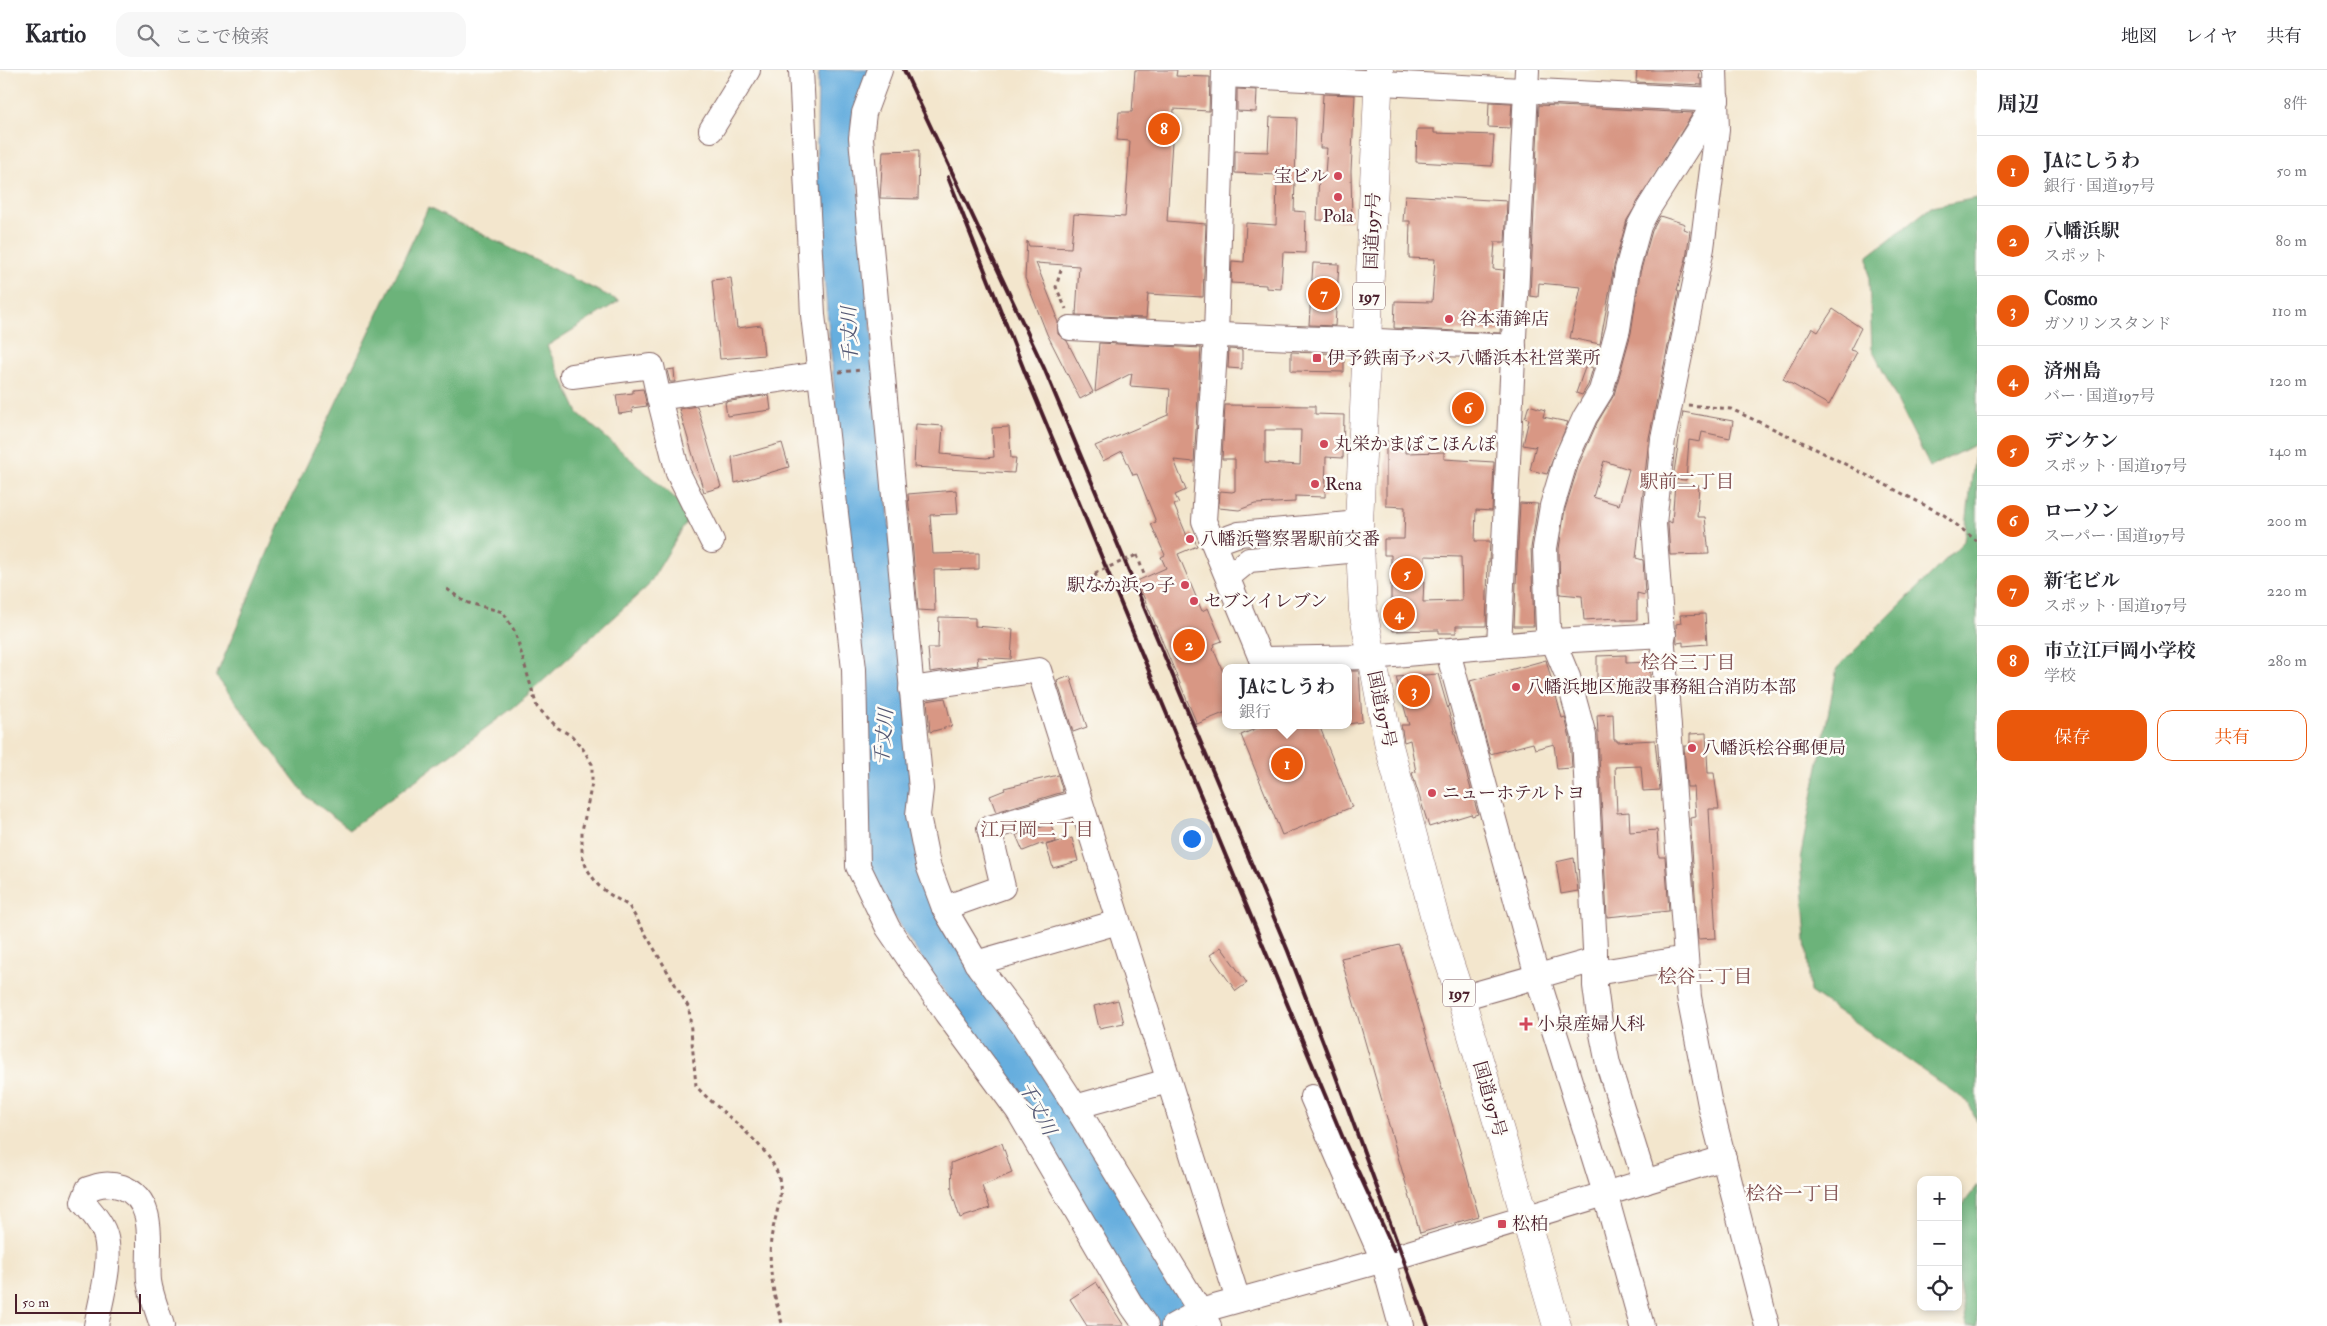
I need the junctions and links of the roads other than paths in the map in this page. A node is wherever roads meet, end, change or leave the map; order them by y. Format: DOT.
graph roads {
  1 [pos="748,70"];
  2 [pos="801,70"];
  3 [pos="880,70"];
  4 [pos="1714,70"];
  5 [pos="1224,72"];
  6 [pos="1379,76"];
  7 [pos="1527,79"];
  8 [pos="1717,100"];
  9 [pos="712,130"];
  10 [pos="1070,328"];
  11 [pos="1216,336"];
  12 [pos="1367,340"];
  13 [pos="1514,347"];
  14 [pos="818,374"];
  15 [pos="572,376"];
  16 [pos="659,398"];
  17 [pos="1359,523"];
  18 [pos="712,541"];
  19 [pos="1214,543"];
  20 [pos="1359,550"];
  21 [pos="1228,577"];
  22 [pos="1664,635"];
  23 [pos="1554,641"];
  24 [pos="1499,646"];
  25 [pos="1451,650"];
  26 [pos="1371,657"];
  27 [pos="911,689"];
  28 [pos="1080,802"];
  29 [pos="944,908"];
  30 [pos="1118,922"];
  31 [pos="1686,958"];
  32 [pos="976,962"];
  33 [pos="1595,967"];
  34 [pos="1537,976"];
  35 [pos="1461,998"];
  36 [pos="1168,1081"];
  37 [pos="1312,1097"];
  38 [pos="1075,1106"];
  39 [pos="1724,1158"];
  40 [pos="1645,1182"];
  41 [pos="1605,1193"];
  42 [pos="1525,1218"];
  43 [pos="1382,1260"];
  44 [pos="1238,1300"];
  45 [pos="1193,1320"];
  46 [pos="96,1326"];
  47 [pos="162,1326"];
  48 [pos="1146,1326"];
  49 [pos="1400,1326"];
  50 [pos="1557,1326"];
  51 [pos="1642,1326"];
  52 [pos="1767,1326"];
  1 -- 9 [label="street"];
  2 -- 14 [label="street"];
  3 -- 27 [label="street"];
  4 -- 8 [label="street"];
  5 -- 6 [label="street"];
  5 -- 11 [label="street"];
  6 -- 7 [label="street"];
  6 -- 12 [label="highway, 国道197号 / 197"];
  7 -- 8 [label="street"];
  7 -- 13 [label="street"];
  8 -- 22 [label="street"];
  8 -- 23 [label="street"];
  10 -- 11 [label="street"];
  11 -- 12 [label="street"];
  11 -- 19 [label="street"];
  12 -- 13 [label="street"];
  12 -- 17 [label="highway, 国道197号 / 197"];
  13 -- 24 [label="street"];
  14 -- 16 [label="street"];
  14 -- 48 [label="street"];
  15 -- 16 [label="street"];
  16 -- 18 [label="street"];
  17 -- 19 [label="street"];
  17 -- 20 [label="highway, 国道197号 / 197"];
  19 -- 21 [label="street"];
  20 -- 21 [label="street"];
  20 -- 26 [label="highway, 国道197号 / 197"];
  21 -- 26 [label="street"];
  22 -- 23 [label="street"];
  22 -- 31 [label="street"];
  23 -- 24 [label="street"];
  23 -- 33 [label="street"];
  24 -- 25 [label="street"];
  25 -- 26 [label="street"];
  25 -- 34 [label="street"];
  26 -- 35 [label="highway, 国道197号 / 197"];
  27 -- 28 [label="street"];
  27 -- 29 [label="street"];
  28 -- 29 [label="street"];
  28 -- 30 [label="street"];
  29 -- 32 [label="street"];
  30 -- 32 [label="street"];
  30 -- 36 [label="street"];
  31 -- 33 [label="street"];
  31 -- 39 [label="street"];
  32 -- 38 [label="street"];
  33 -- 34 [label="street"];
  33 -- 40 [label="street"];
  34 -- 35 [label="street"];
  34 -- 41 [label="street"];
  35 -- 42 [label="highway, 国道197号 / 197"];
  36 -- 38 [label="street"];
  36 -- 44 [label="street"];
  37 -- 43 [label="street"];
  38 -- 45 [label="street"];
  39 -- 40 [label="street"];
  39 -- 52 [label="street"];
  40 -- 41 [label="street"];
  41 -- 42 [label="street"];
  41 -- 51 [label="street"];
  42 -- 43 [label="street"];
  42 -- 50 [label="highway, 国道197号 / 197"];
  43 -- 44 [label="street"];
  43 -- 49 [label="street"];
  44 -- 45 [label="street"];
  46 -- 47 [label="street"];
}
